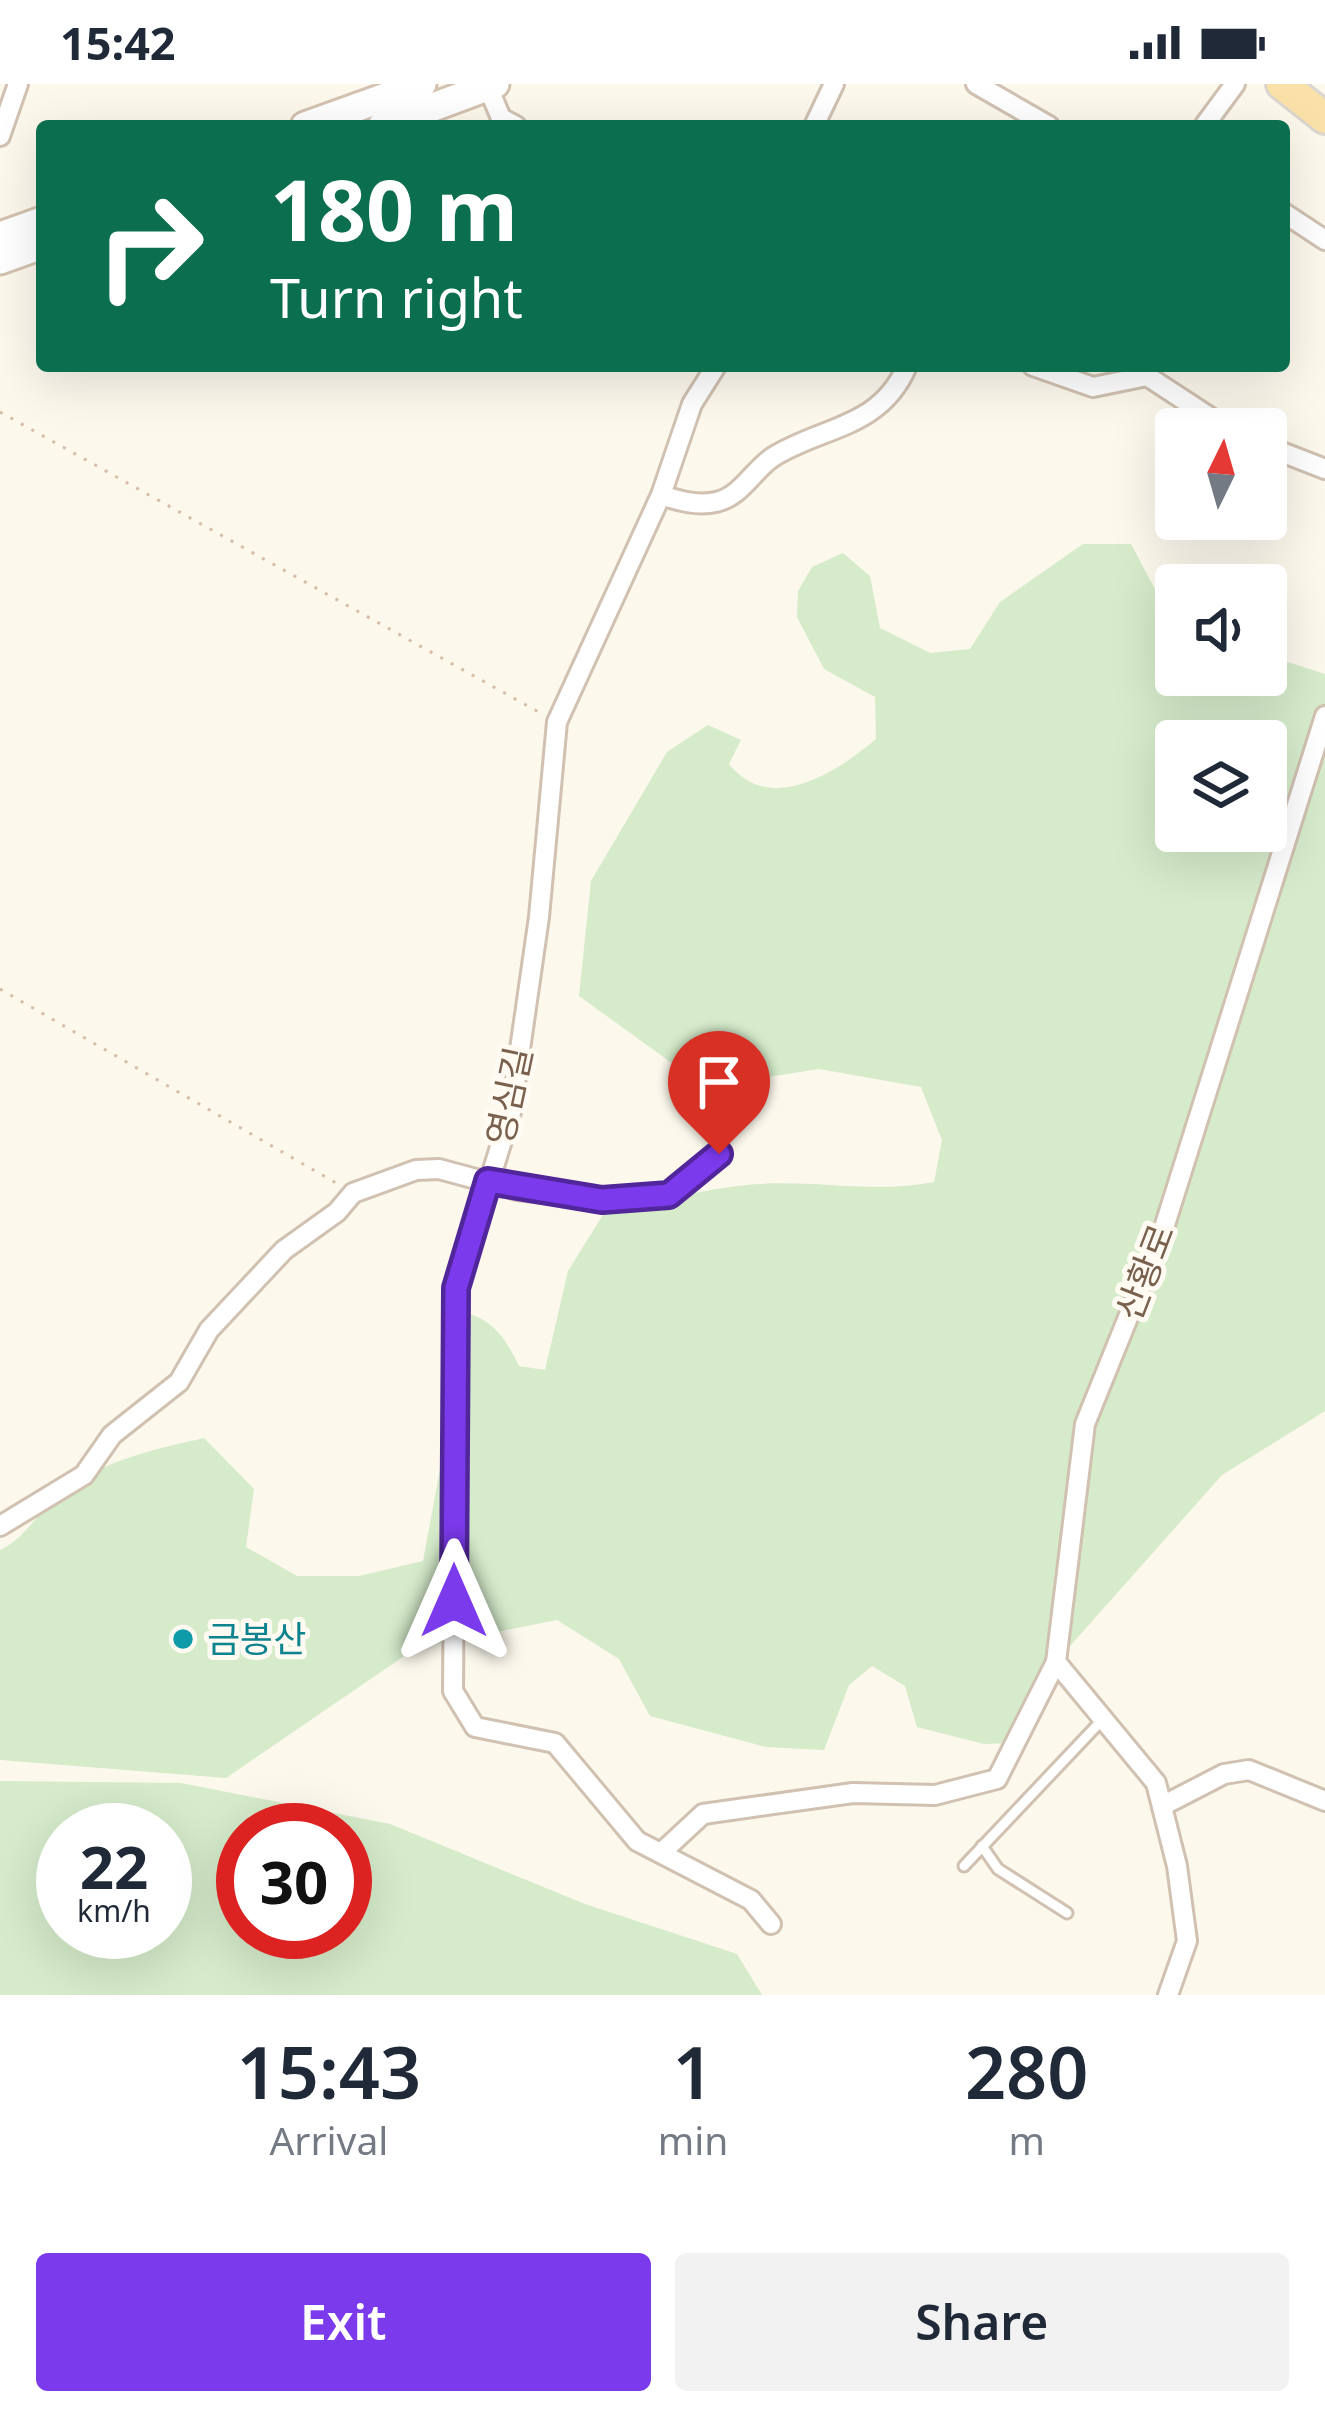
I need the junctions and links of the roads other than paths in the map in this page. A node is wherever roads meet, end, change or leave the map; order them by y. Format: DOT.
graph roads {
  1 [pos="18,84"];
  2 [pos="834,84"];
  3 [pos="976,84"];
  4 [pos="1235,84"];
  5 [pos="1282,84"];
  6 [pos="1312,84"];
  7 [pos="491,85"];
  8 [pos="410,86"];
  9 [pos="1325,94"];
  10 [pos="1325,118"];
  11 [pos="321,120"];
  12 [pos="398,120"];
  13 [pos="505,120"];
  14 [pos="817,120"];
  15 [pos="1039,120"];
  16 [pos="1208,120"];
  17 [pos="0,136"];
  18 [pos="1290,217"];
  19 [pos="36,223"];
  20 [pos="0,236"];
  21 [pos="1325,240"];
  22 [pos="36,247"];
  23 [pos="0,260"];
  24 [pos="712,372"];
  25 [pos="902,372"];
  26 [pos="1050,372"];
  27 [pos="1196,408"];
  28 [pos="1287,454"];
  29 [pos="1325,469"];
  30 [pos="662,495"];
  31 [pos="1325,716"];
  32 [pos="719,1154"];
  33 [pos="488,1181"];
  34 [pos="0,1526"];
  35 [pos="1056,1662"];
  36 [pos="1103,1719"];
  37 [pos="1325,1801"];
  38 [pos="1162,1806"];
  39 [pos="982,1846"];
  40 [pos="661,1853"];
  41 [pos="964,1866"];
  42 [pos="1067,1913"];
  43 [pos="771,1924"];
  44 [pos="1168,1995"];
  1 -- 17 [label="street"];
  2 -- 14 [label="street"];
  3 -- 15 [label="street"];
  4 -- 16 [label="street"];
  5 -- 10 [label="main road"];
  6 -- 9 [label="main road"];
  7 -- 12 [label="main road"];
  7 -- 13 [label="street"];
  8 -- 11 [label="main road"];
  18 -- 21 [label="street"];
  19 -- 20 [label="main road"];
  22 -- 23 [label="main road"];
  24 -- 30 [label="street, 영심길"];
  25 -- 30 [label="street"];
  26 -- 27 [label="street"];
  28 -- 29 [label="street"];
  30 -- 33 [label="street, 영심길"];
  31 -- 35 [label="street, 산황로"];
  32 -- 33 [label="street"];
  33 -- 34 [label="street"];
  33 -- 40 [label="street, 영심길"];
  35 -- 36 [label="street"];
  35 -- 40 [label="street"];
  36 -- 38 [label="street"];
  36 -- 39 [label="lane"];
  37 -- 38 [label="street"];
  38 -- 44 [label="street"];
  39 -- 41 [label="lane"];
  39 -- 42 [label="lane"];
  40 -- 43 [label="street, 영심길"];
}
